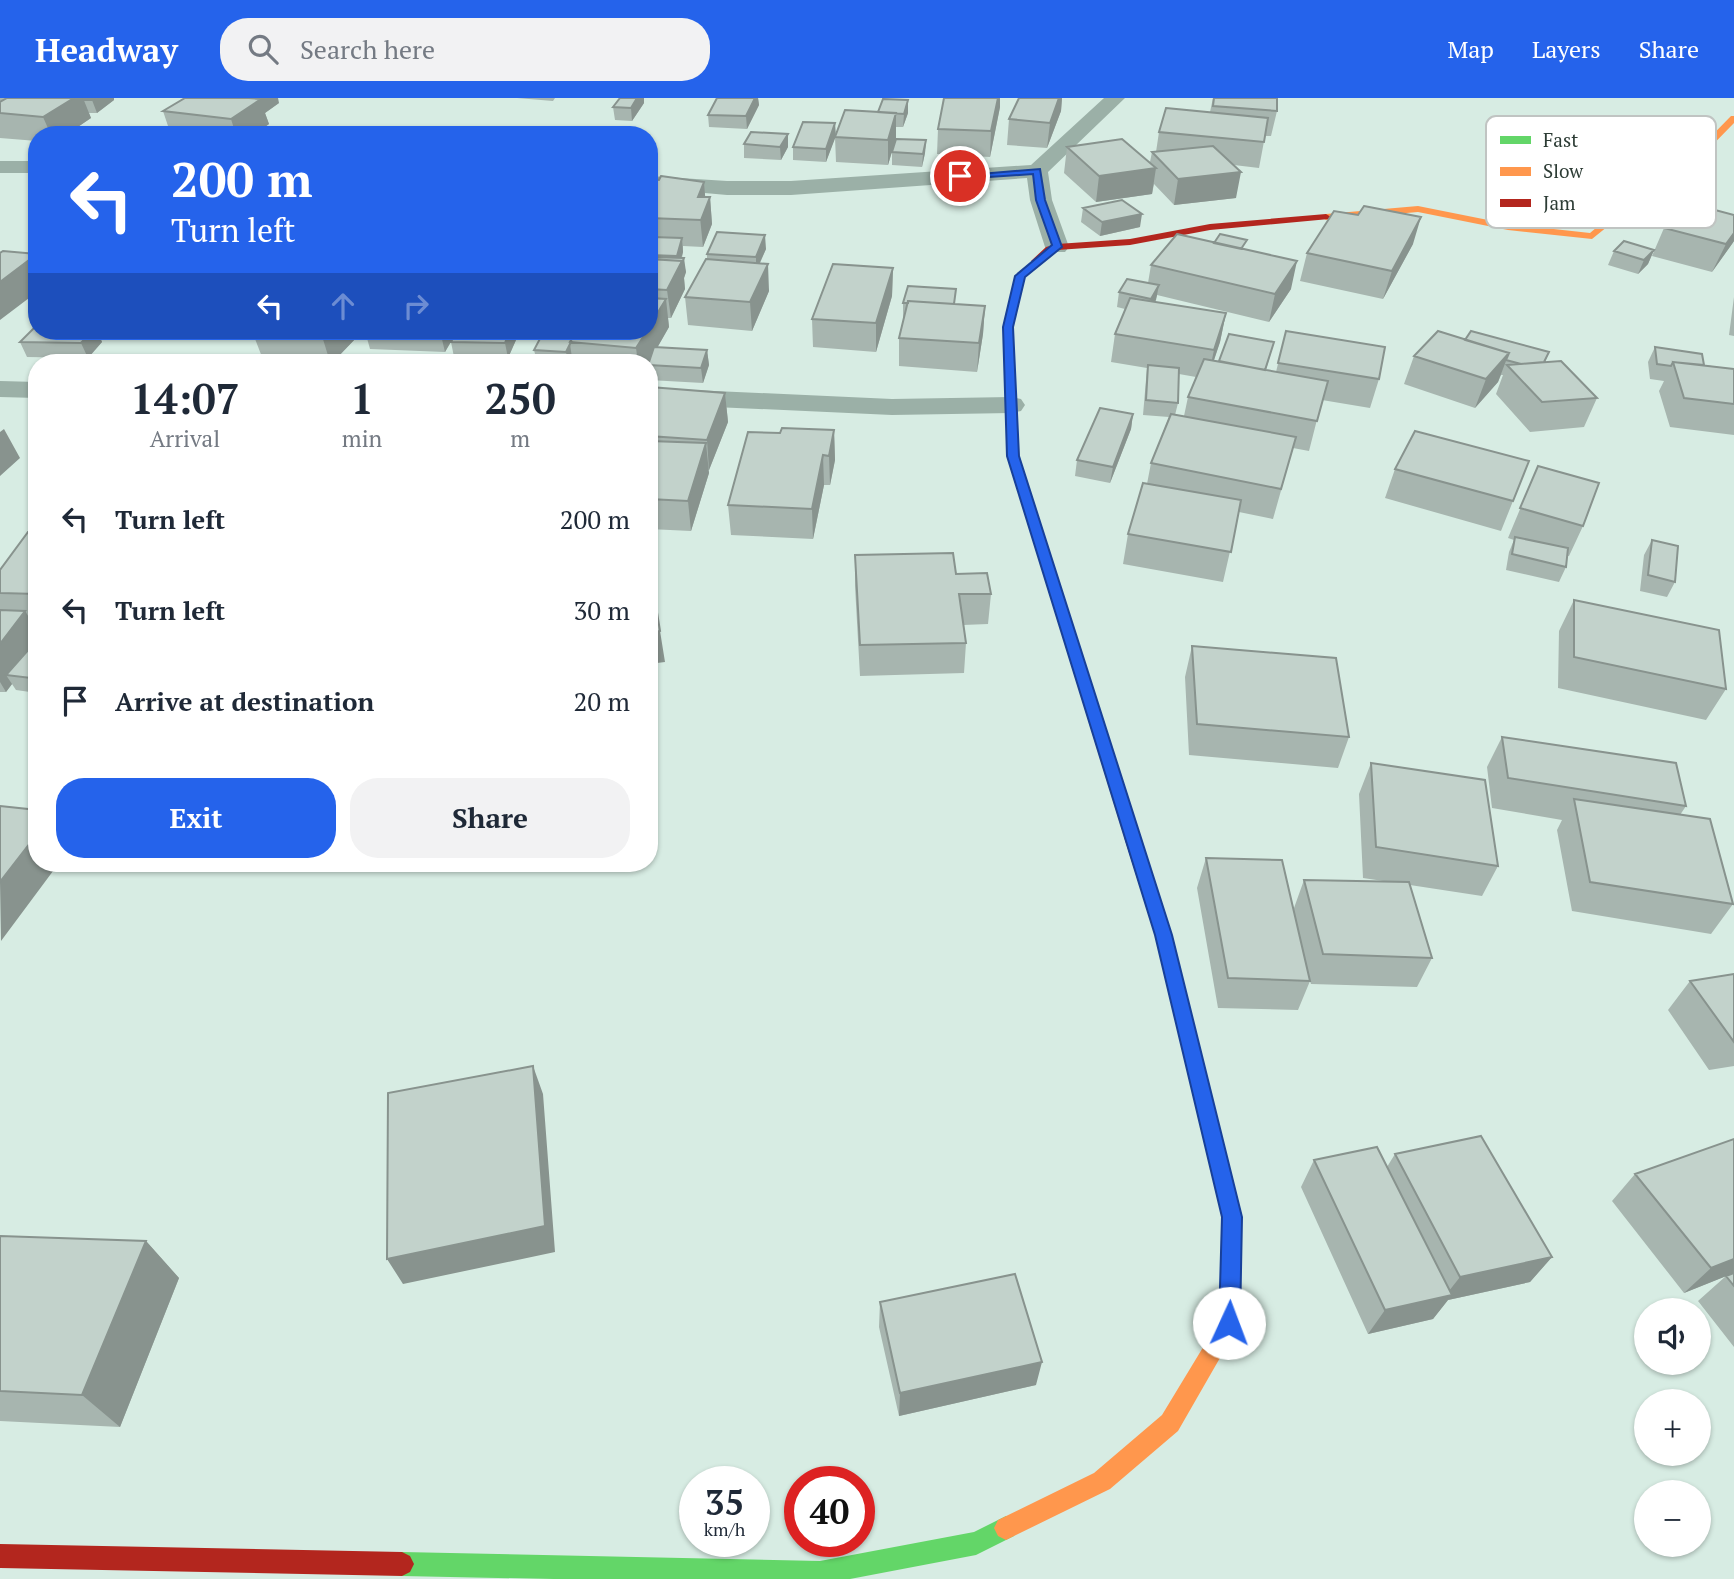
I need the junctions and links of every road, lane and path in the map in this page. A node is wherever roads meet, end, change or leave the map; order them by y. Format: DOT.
graph roads {
  1 [pos="1115,98"];
  2 [pos="1734,118"];
  3 [pos="1716,136"];
  4 [pos="0,167"];
  5 [pos="28,167"];
  6 [pos="1037,171"];
  7 [pos="658,184"];
  8 [pos="1486,223"];
  9 [pos="1517,228"];
  10 [pos="1601,228"];
  11 [pos="1057,247"];
  12 [pos="0,389"];
  13 [pos="28,390"];
  14 [pos="658,396"];
  15 [pos="1011,405"];
  16 [pos="0,1556"];
  1 -- 6 [label="street"];
  2 -- 3 [label="street"];
  4 -- 5 [label="street"];
  6 -- 7 [label="street"];
  6 -- 11 [label="street"];
  8 -- 11 [label="street"];
  9 -- 10 [label="street"];
  11 -- 15 [label="street"];
  12 -- 13 [label="street"];
  14 -- 15 [label="street"];
  15 -- 16 [label="street"];
}
